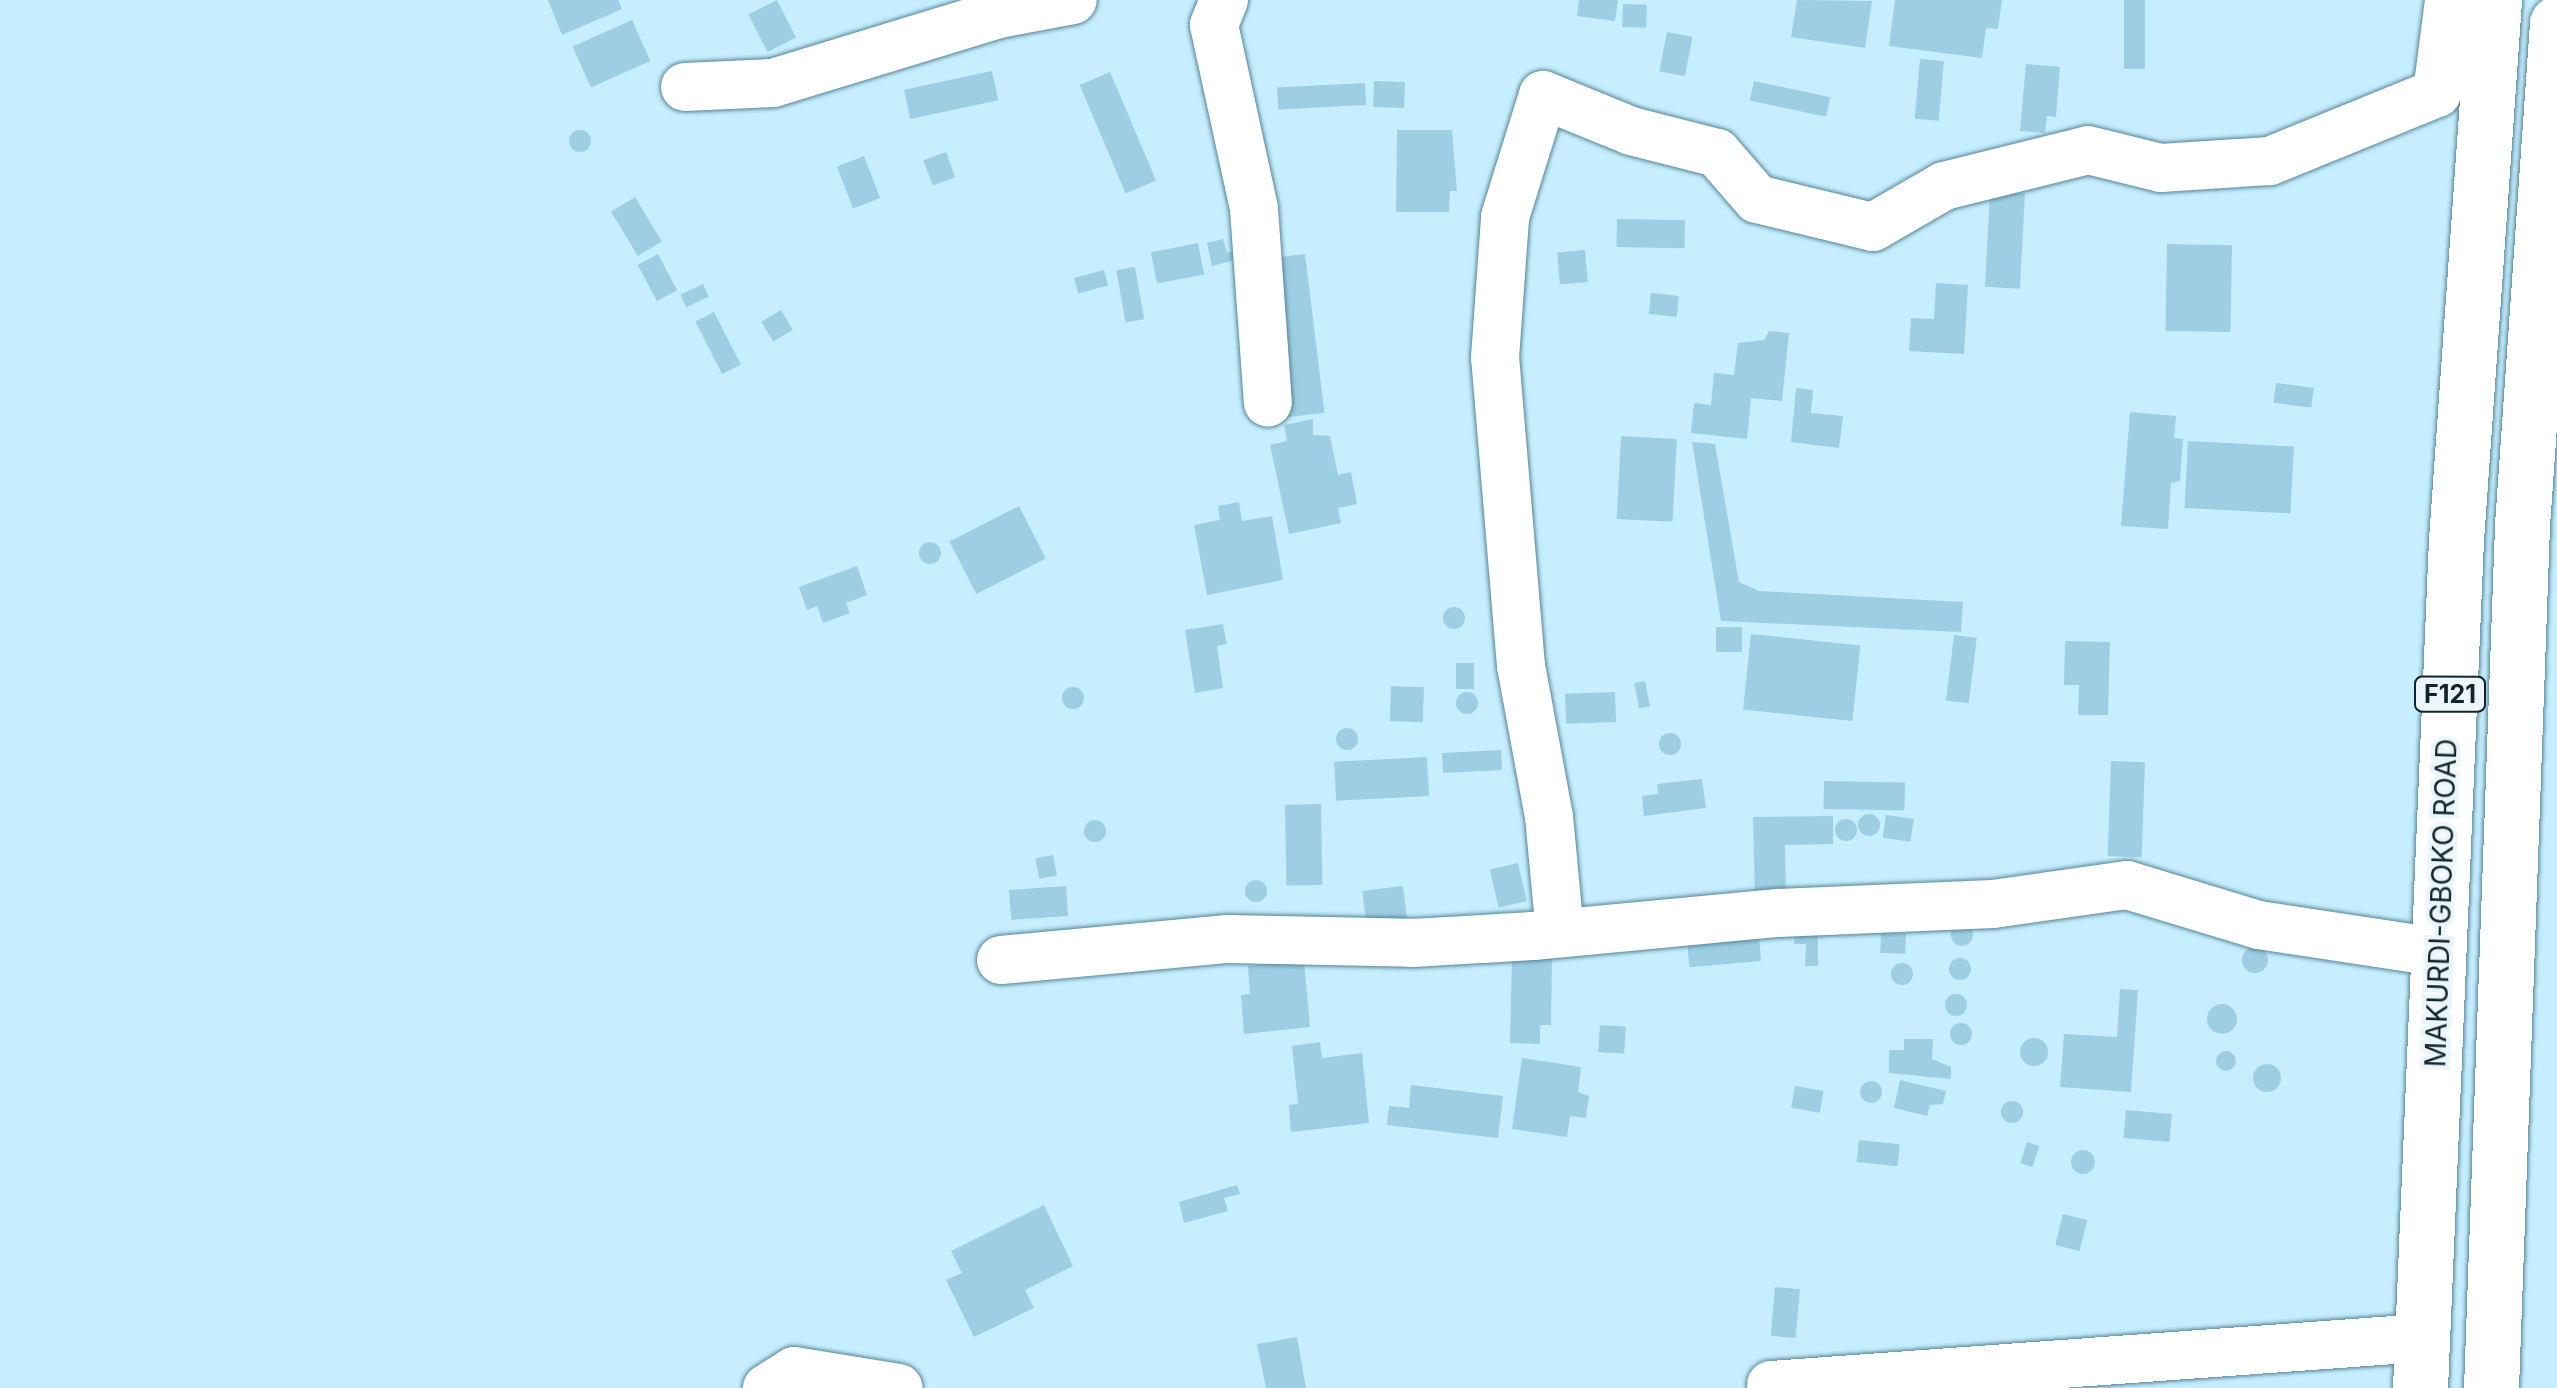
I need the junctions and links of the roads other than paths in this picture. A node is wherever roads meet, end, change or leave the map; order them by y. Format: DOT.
graph roads {
  1 [pos="1073,0"];
  2 [pos="1224,0"];
  3 [pos="2449,0"];
  4 [pos="2494,0"];
  5 [pos="2557,23"];
  6 [pos="685,87"];
  7 [pos="1268,402"];
  8 [pos="2543,407"];
  9 [pos="1560,933"];
  10 [pos="2438,952"];
  11 [pos="1001,960"];
  12 [pos="2421,1363"];
  13 [pos="1770,1385"];
  14 [pos="768,1388"];
  15 [pos="899,1388"];
  16 [pos="2491,1388"];
  1 -- 6 [label="street"];
  2 -- 7 [label="street"];
  3 -- 9 [label="street"];
  4 -- 10 [label="main road, MAKURDI-GBOKO ROAD / F121"];
  5 -- 8 [label="main road, F121"];
  8 -- 16 [label="main road, F121"];
  9 -- 10 [label="street"];
  9 -- 11 [label="street"];
  10 -- 12 [label="main road, MAKURDI-GBOKO ROAD / F121"];
  12 -- 13 [label="street"];
  14 -- 15 [label="street"];
}
